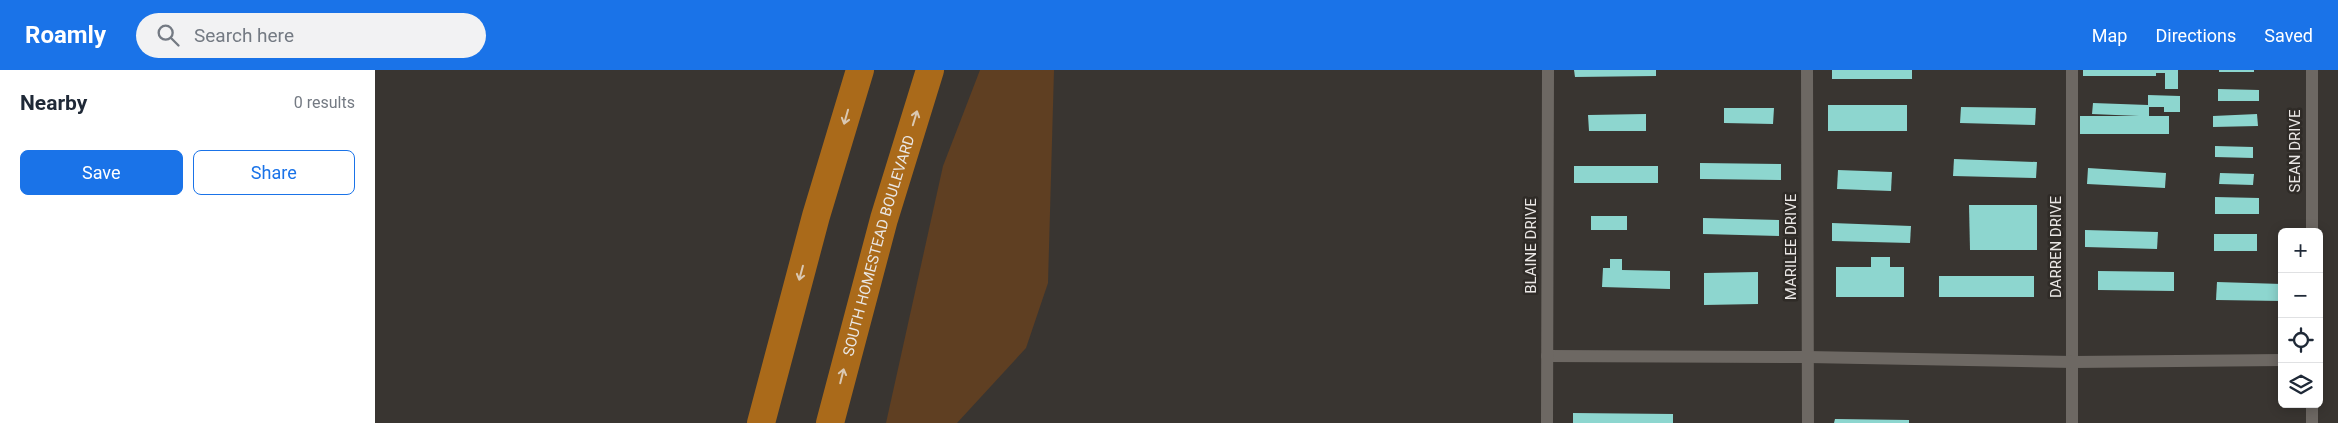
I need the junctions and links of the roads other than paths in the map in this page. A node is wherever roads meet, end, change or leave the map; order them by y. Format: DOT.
graph roads {
  1 [pos="860,70"];
  2 [pos="930,70"];
  3 [pos="1548,70"];
  4 [pos="1807,70"];
  5 [pos="2072,70"];
  6 [pos="2312,70"];
  7 [pos="2312,228"];
  8 [pos="1547,356"];
  9 [pos="1808,358"];
  10 [pos="2278,360"];
  11 [pos="2073,362"];
  12 [pos="2312,408"];
  13 [pos="761,423"];
  14 [pos="831,423"];
  15 [pos="1547,423"];
  16 [pos="1808,423"];
  17 [pos="2072,423"];
  18 [pos="2312,423"];
  1 -- 13 [label="highway, one-way"];
  14 -- 2 [label="highway, SOUTH HOMESTEAD BOULEVARD, one-way"];
  3 -- 8 [label="lane, BLAINE DRIVE"];
  4 -- 9 [label="lane, MARILEE DRIVE"];
  5 -- 11 [label="lane, DARREN DRIVE"];
  6 -- 7 [label="lane, SEAN DRIVE"];
  8 -- 9 [label="lane"];
  8 -- 15 [label="lane, BLAINE DRIVE"];
  9 -- 11 [label="lane"];
  9 -- 16 [label="lane, MARILEE DRIVE"];
  10 -- 11 [label="lane"];
  11 -- 17 [label="lane, DARREN DRIVE"];
  12 -- 18 [label="lane"];
}
